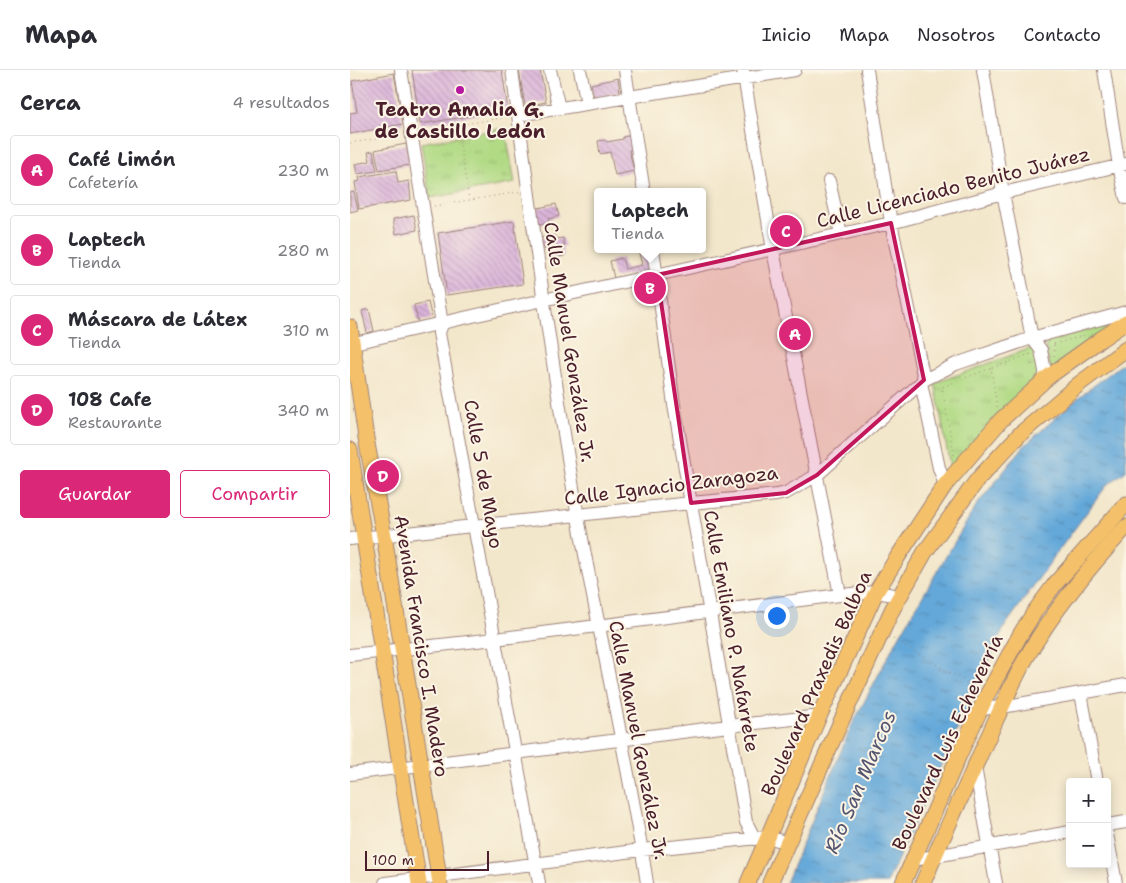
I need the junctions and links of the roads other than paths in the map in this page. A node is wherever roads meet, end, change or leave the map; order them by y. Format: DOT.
graph roads {
  1 [pos="401,70"];
  2 [pos="512,70"];
  3 [pos="550,70"];
  4 [pos="580,70"];
  5 [pos="625,70"];
  6 [pos="795,70"];
  7 [pos="867,70"];
  8 [pos="983,70"];
  9 [pos="1104,70"];
  10 [pos="744,74"];
  11 [pos="628,96"];
  12 [pos="587,103"];
  13 [pos="560,108"];
  14 [pos="518,115"];
  15 [pos="1123,165"];
  16 [pos="829,181"];
  17 [pos="643,188"];
  18 [pos="1003,194"];
  19 [pos="1126,198"];
  20 [pos="891,223"];
  21 [pos="841,234"];
  22 [pos="773,250"];
  23 [pos="654,253"];
  24 [pos="657,275"];
  25 [pos="543,300"];
  26 [pos="1126,312"];
  27 [pos="1126,322"];
  28 [pos="442,324"];
  29 [pos="350,327"];
  30 [pos="1032,338"];
  31 [pos="351,344"];
  32 [pos="1126,349"];
  33 [pos="922,382"];
  34 [pos="1041,385"];
  35 [pos="350,450"];
  36 [pos="817,475"];
  37 [pos="945,485"];
  38 [pos="691,503"];
  39 [pos="1126,504"];
  40 [pos="578,515"];
  41 [pos="474,526"];
  42 [pos="1126,527"];
  43 [pos="384,536"];
  44 [pos="357,539"];
  45 [pos="1126,542"];
  46 [pos="1110,545"];
  47 [pos="1087,549"];
  48 [pos="876,592"];
  49 [pos="840,595"];
  50 [pos="900,596"];
  51 [pos="710,611"];
  52 [pos="598,626"];
  53 [pos="495,639"];
  54 [pos="402,649"];
  55 [pos="382,651"];
  56 [pos="350,655"];
  57 [pos="1126,685"];
  58 [pos="1081,693"];
  59 [pos="1002,707"];
  60 [pos="980,709"];
  61 [pos="819,718"];
  62 [pos="729,726"];
  63 [pos="839,726"];
  64 [pos="621,740"];
  65 [pos="516,753"];
  66 [pos="421,765"];
  67 [pos="401,767"];
  68 [pos="975,767"];
  69 [pos="350,774"];
  70 [pos="1097,778"];
  71 [pos="1126,822"];
  72 [pos="1111,825"];
  73 [pos="1066,833"];
  74 [pos="761,838"];
  75 [pos="788,843"];
  76 [pos="990,846"];
  77 [pos="642,850"];
  78 [pos="934,856"];
  79 [pos="1111,856"];
  80 [pos="913,860"];
  81 [pos="536,864"];
  82 [pos="440,880"];
  83 [pos="419,881"];
  84 [pos="385,883"];
  85 [pos="539,883"];
  86 [pos="647,883"];
  87 [pos="748,883"];
  88 [pos="770,883"];
  89 [pos="903,883"];
  90 [pos="923,883"];
  91 [pos="996,883"];
  92 [pos="1116,883"];
  1 -- 28 [label="street, Calle 5 de Mayo"];
  2 -- 14 [label="street, Calle Manuel González Jr."];
  3 -- 13 [label="street"];
  4 -- 12 [label="street"];
  5 -- 11 [label="street"];
  6 -- 10 [label="street"];
  7 -- 20 [label="street"];
  8 -- 18 [label="street"];
  9 -- 15 [label="street"];
  10 -- 11 [label="street"];
  10 -- 22 [label="street"];
  11 -- 12 [label="street"];
  11 -- 17 [label="street"];
  12 -- 13 [label="street"];
  13 -- 14 [label="street"];
  14 -- 25 [label="street, Calle Manuel González Jr."];
  15 -- 18 [label="street, Calle Licenciado Benito Juárez"];
  15 -- 19 [label="street"];
  16 -- 21 [label="street"];
  18 -- 20 [label="street, Calle Licenciado Benito Juárez"];
  18 -- 30 [label="street"];
  20 -- 21 [label="street, Calle Licenciado Benito Juárez"];
  20 -- 33 [label="street"];
  21 -- 22 [label="street, Calle Licenciado Benito Juárez"];
  22 -- 24 [label="street, Calle Licenciado Benito Juárez"];
  22 -- 36 [label="street"];
  23 -- 24 [label="street, Calle Emiliano P. Nafarrete"];
  24 -- 25 [label="street, Calle Licenciado Benito Juárez"];
  24 -- 38 [label="street, Calle Emiliano P. Nafarrete"];
  25 -- 28 [label="street, Calle Licenciado Benito Juárez"];
  25 -- 40 [label="street, Calle Manuel González Jr."];
  26 -- 30 [label="street, Calle Ignacio Zaragoza"];
  27 -- 34 [label="main road, Boulevard Praxedis Balboa"];
  28 -- 31 [label="street, Calle Licenciado Benito Juárez"];
  28 -- 41 [label="street, Calle 5 de Mayo"];
  29 -- 31 [label="main road, Avenida Francisco I. Madero"];
  30 -- 33 [label="street, Calle Ignacio Zaragoza"];
  30 -- 34 [label="street"];
  31 -- 43 [label="main road, Avenida Francisco I. Madero"];
  32 -- 50 [label="main road, Boulevard Praxedis Balboa"];
  33 -- 36 [label="street, Calle Ignacio Zaragoza"];
  33 -- 37 [label="street"];
  34 -- 37 [label="main road, Boulevard Praxedis Balboa"];
  35 -- 44 [label="main road"];
  36 -- 38 [label="street, Calle Ignacio Zaragoza"];
  36 -- 49 [label="street"];
  37 -- 48 [label="main road, Boulevard Praxedis Balboa"];
  38 -- 40 [label="street, Calle Ignacio Zaragoza"];
  38 -- 51 [label="street, Calle Emiliano P. Nafarrete"];
  39 -- 47 [label="main road, Boulevard Luis Echeverría"];
  40 -- 41 [label="street, Calle Ignacio Zaragoza"];
  40 -- 52 [label="street, Calle Manuel González Jr."];
  41 -- 43 [label="street, Calle Ignacio Zaragoza"];
  41 -- 53 [label="street, Calle 5 de Mayo"];
  42 -- 46 [label="main road, Boulevard Luis Echeverría"];
  43 -- 44 [label="street, Calle Ignacio Zaragoza"];
  43 -- 54 [label="main road, Avenida Francisco I. Madero"];
  44 -- 55 [label="main road"];
  45 -- 46 [label="street"];
  46 -- 47 [label="street"];
  46 -- 59 [label="main road, Boulevard Luis Echeverría"];
  47 -- 60 [label="main road, Boulevard Luis Echeverría"];
  48 -- 49 [label="street"];
  48 -- 50 [label="street"];
  48 -- 61 [label="main road, Boulevard Praxedis Balboa"];
  49 -- 51 [label="street"];
  50 -- 63 [label="main road, Boulevard Praxedis Balboa"];
  51 -- 52 [label="street"];
  51 -- 62 [label="street, Calle Emiliano P. Nafarrete"];
  52 -- 53 [label="street"];
  52 -- 64 [label="street, Calle Manuel González Jr."];
  53 -- 54 [label="street"];
  53 -- 65 [label="street, Calle 5 de Mayo"];
  54 -- 55 [label="street"];
  54 -- 66 [label="main road, Avenida Francisco I. Madero"];
  55 -- 56 [label="street"];
  55 -- 67 [label="main road"];
  57 -- 58 [label="street"];
  58 -- 59 [label="street"];
  58 -- 70 [label="street"];
  59 -- 60 [label="street"];
  59 -- 68 [label="main road, Boulevard Luis Echeverría"];
  60 -- 80 [label="main road, Boulevard Luis Echeverría"];
  61 -- 62 [label="street"];
  61 -- 63 [label="main road"];
  61 -- 74 [label="main road, Boulevard Praxedis Balboa"];
  62 -- 64 [label="street"];
  62 -- 74 [label="street, Calle Emiliano P. Nafarrete"];
  63 -- 75 [label="main road, Boulevard Praxedis Balboa"];
  64 -- 65 [label="street"];
  64 -- 77 [label="street, Calle Manuel González Jr."];
  65 -- 66 [label="street"];
  65 -- 81 [label="street, Calle 5 de Mayo"];
  66 -- 67 [label="street"];
  66 -- 82 [label="main road, Avenida Francisco I. Madero"];
  67 -- 69 [label="street"];
  67 -- 83 [label="main road"];
  68 -- 76 [label="street"];
  68 -- 78 [label="main road, Boulevard Luis Echeverría"];
  71 -- 72 [label="street"];
  73 -- 76 [label="street"];
  74 -- 75 [label="street"];
  74 -- 77 [label="street"];
  74 -- 87 [label="main road, Boulevard Praxedis Balboa"];
  75 -- 88 [label="main road, Boulevard Praxedis Balboa"];
  76 -- 78 [label="street"];
  76 -- 91 [label="street"];
  77 -- 81 [label="street"];
  77 -- 86 [label="street, Calle Manuel González Jr."];
  78 -- 80 [label="street"];
  78 -- 90 [label="main road, Boulevard Luis Echeverría"];
  79 -- 92 [label="street"];
  80 -- 89 [label="main road, Boulevard Luis Echeverría"];
  81 -- 82 [label="street"];
  81 -- 85 [label="street, Calle 5 de Mayo"];
  82 -- 83 [label="street"];
  83 -- 84 [label="street"];
}
